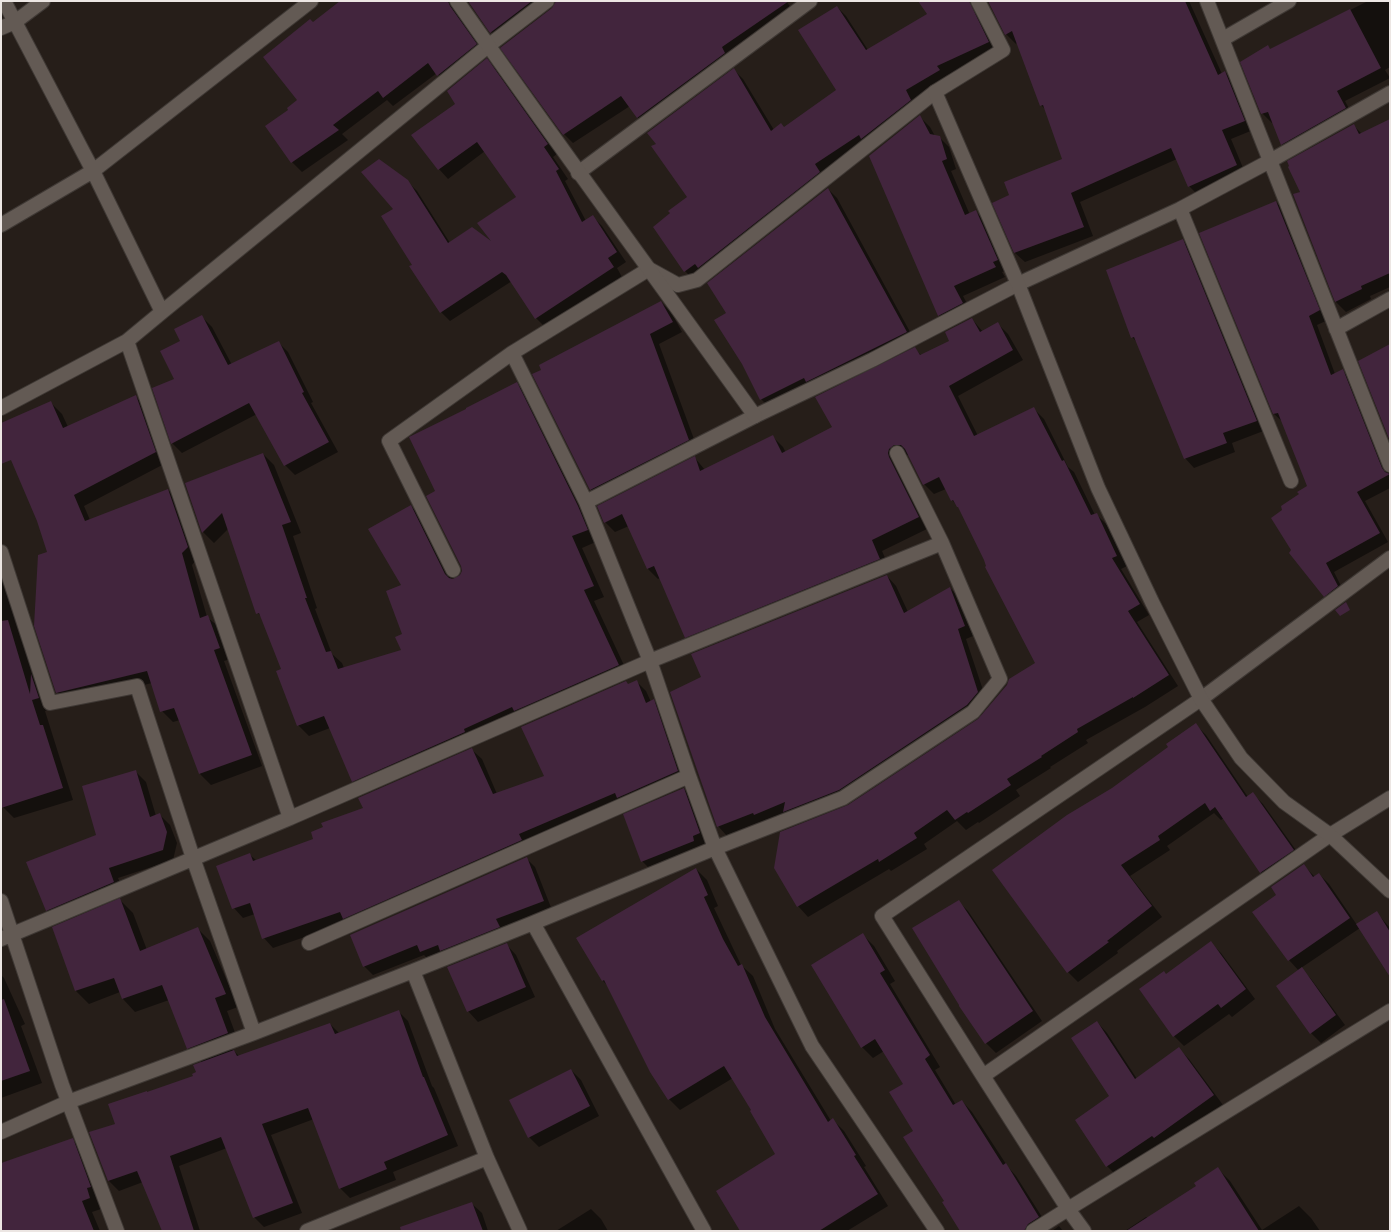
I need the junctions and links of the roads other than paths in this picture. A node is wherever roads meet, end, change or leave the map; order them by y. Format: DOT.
graph roads {
  1 [pos="4,1"];
  2 [pos="43,1"];
  3 [pos="311,1"];
  4 [pos="457,1"];
  5 [pos="547,1"];
  6 [pos="810,1"];
  7 [pos="978,1"];
  8 [pos="1207,1"];
  9 [pos="1289,1"];
  10 [pos="15,22"];
  11 [pos="1,28"];
  12 [pos="1223,39"];
  13 [pos="488,46"];
  14 [pos="935,92"];
  15 [pos="1390,93"];
  16 [pos="1270,161"];
  17 [pos="92,171"];
  18 [pos="578,173"];
  19 [pos="1180,209"];
  20 [pos="1,225"];
  21 [pos="649,268"];
  22 [pos="1018,284"];
  23 [pos="1390,299"];
  24 [pos="162,312"];
  25 [pos="1336,329"];
  26 [pos="127,341"];
  27 [pos="512,353"];
  28 [pos="3,403"];
  29 [pos="755,416"];
  30 [pos="898,453"];
  31 [pos="1390,465"];
  32 [pos="1291,482"];
  33 [pos="586,502"];
  34 [pos="942,543"];
  35 [pos="1,552"];
  36 [pos="1390,558"];
  37 [pos="453,570"];
  38 [pos="650,661"];
  39 [pos="1201,699"];
  40 [pos="689,776"];
  41 [pos="1390,798"];
  42 [pos="290,818"];
  43 [pos="1330,836"];
  44 [pos="715,848"];
  45 [pos="193,858"];
  46 [pos="1390,891"];
  47 [pos="1,901"];
  48 [pos="533,923"];
  49 [pos="7,937"];
  50 [pos="309,943"];
  51 [pos="413,971"];
  52 [pos="1390,1011"];
  53 [pos="254,1033"];
  54 [pos="983,1076"];
  55 [pos="68,1102"];
  56 [pos="1,1132"];
  57 [pos="487,1158"];
  58 [pos="1068,1208"];
  59 [pos="117,1231"];
  60 [pos="307,1231"];
  61 [pos="520,1231"];
  62 [pos="704,1231"];
  63 [pos="937,1231"];
  64 [pos="1032,1231"];
  65 [pos="1084,1231"];
  1 -- 10 [label="street"];
  2 -- 10 [label="street"];
  3 -- 17 [label="street"];
  4 -- 13 [label="street"];
  5 -- 13 [label="street"];
  6 -- 18 [label="street"];
  7 -- 14 [label="street"];
  8 -- 12 [label="street"];
  9 -- 12 [label="street"];
  10 -- 11 [label="street"];
  10 -- 17 [label="street"];
  12 -- 16 [label="street"];
  13 -- 18 [label="street"];
  13 -- 24 [label="street"];
  14 -- 21 [label="street"];
  14 -- 22 [label="street"];
  15 -- 16 [label="street"];
  16 -- 19 [label="street"];
  16 -- 25 [label="street"];
  17 -- 20 [label="street"];
  17 -- 24 [label="street"];
  18 -- 21 [label="street"];
  19 -- 22 [label="street"];
  19 -- 32 [label="street"];
  21 -- 27 [label="street"];
  21 -- 29 [label="street"];
  22 -- 29 [label="street"];
  22 -- 39 [label="street"];
  23 -- 25 [label="street"];
  24 -- 26 [label="street"];
  25 -- 31 [label="street"];
  26 -- 28 [label="street"];
  26 -- 42 [label="street"];
  27 -- 33 [label="street"];
  27 -- 37 [label="street"];
  29 -- 33 [label="street"];
  30 -- 34 [label="street"];
  33 -- 38 [label="street"];
  34 -- 38 [label="street"];
  34 -- 44 [label="street"];
  35 -- 45 [label="street"];
  36 -- 39 [label="street"];
  38 -- 40 [label="street"];
  38 -- 42 [label="street"];
  39 -- 43 [label="street"];
  39 -- 54 [label="street"];
  40 -- 44 [label="street"];
  40 -- 50 [label="street"];
  41 -- 43 [label="street"];
  42 -- 45 [label="street"];
  43 -- 46 [label="street"];
  43 -- 54 [label="street"];
  44 -- 48 [label="street"];
  44 -- 63 [label="street"];
  45 -- 49 [label="street"];
  45 -- 53 [label="street"];
  47 -- 49 [label="street"];
  48 -- 51 [label="street"];
  48 -- 62 [label="street"];
  49 -- 55 [label="street"];
  51 -- 53 [label="street"];
  51 -- 57 [label="street"];
  52 -- 58 [label="street"];
  53 -- 55 [label="street"];
  54 -- 58 [label="street"];
  55 -- 56 [label="street"];
  55 -- 59 [label="street"];
  57 -- 60 [label="street"];
  57 -- 61 [label="street"];
  58 -- 64 [label="street"];
  58 -- 65 [label="street"];
}
